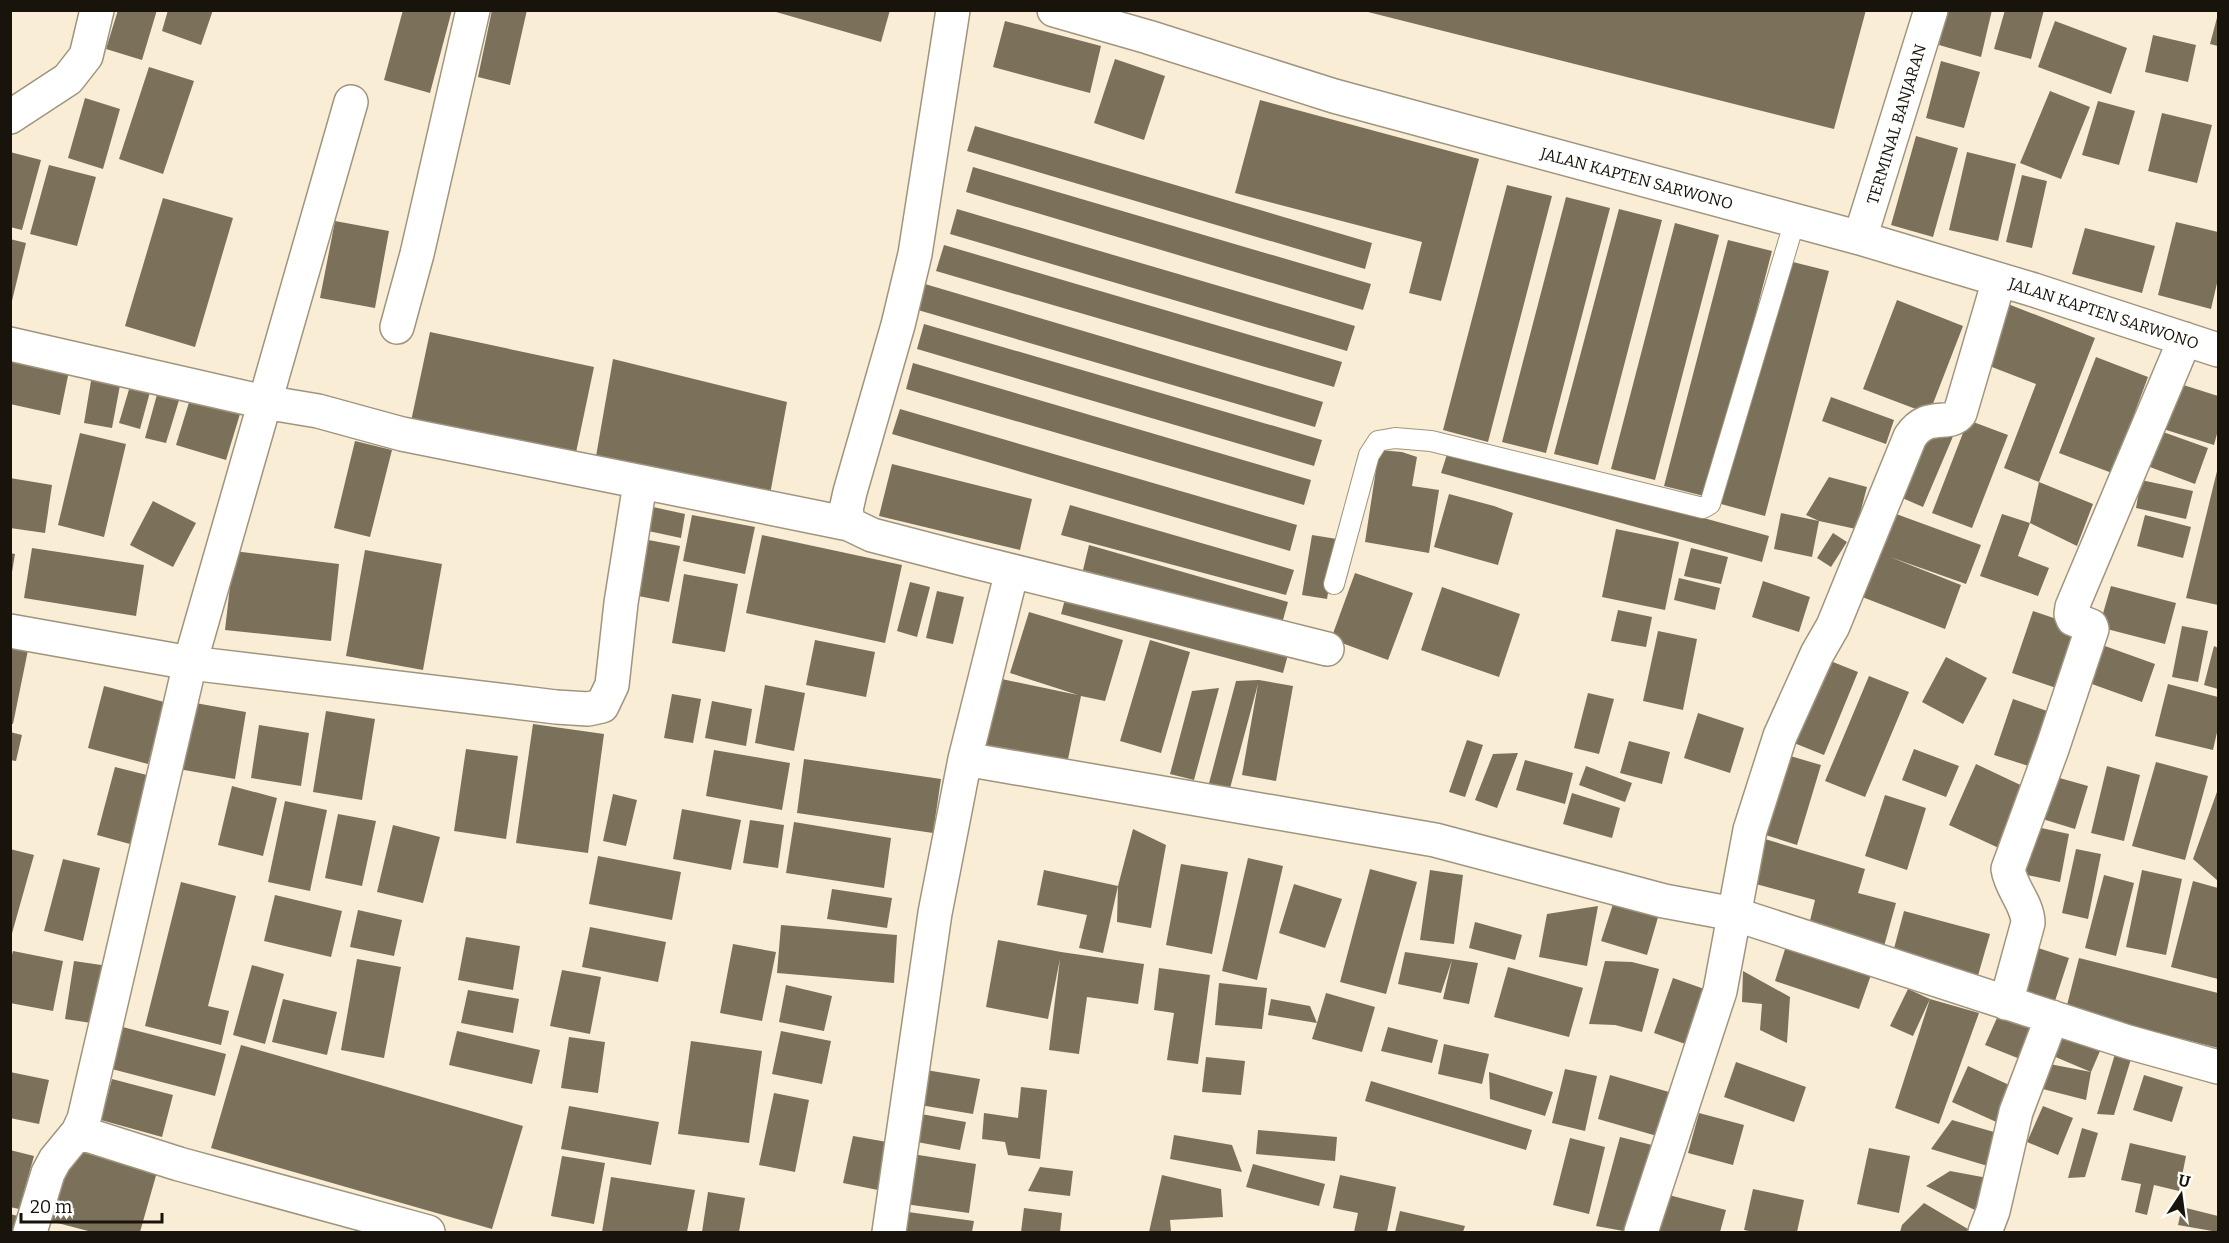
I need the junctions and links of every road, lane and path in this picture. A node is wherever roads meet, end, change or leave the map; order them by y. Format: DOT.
graph roads {
  1 [pos="97,10"];
  2 [pos="473,10"];
  3 [pos="953,10"];
  4 [pos="1054,10"];
  5 [pos="1931,10"];
  6 [pos="1151,24"];
  7 [pos="351,102"];
  8 [pos="10,117"];
  9 [pos="1795,220"];
  10 [pos="1860,238"];
  11 [pos="1999,280"];
  12 [pos="397,327"];
  13 [pos="2185,339"];
  14 [pos="10,344"];
  15 [pos="2218,350"];
  16 [pos="268,392"];
  17 [pos="642,482"];
  18 [pos="849,524"];
  19 [pos="1012,571"];
  20 [pos="1334,584"];
  21 [pos="10,631"];
  22 [pos="1327,649"];
  23 [pos="190,663"];
  24 [pos="965,759"];
  25 [pos="1734,914"];
  26 [pos="2006,1002"];
  27 [pos="2052,1017"];
  28 [pos="2218,1067"];
  29 [pos="78,1132"];
  30 [pos="30,1233"];
  31 [pos="428,1233"];
  32 [pos="889,1233"];
  33 [pos="1641,1233"];
  34 [pos="1985,1233"];
  1 -- 8 [label="street"];
  2 -- 12 [label="street"];
  3 -- 18 [label="street"];
  4 -- 6 [label="street, JALAN KAPTEN SARWONO"];
  5 -- 10 [label="street, TERMINAL BANJARAN"];
  6 -- 9 [label="street, JALAN KAPTEN SARWONO"];
  7 -- 16 [label="street"];
  9 -- 10 [label="street, JALAN KAPTEN SARWONO"];
  9 -- 20 [label="lane"];
  10 -- 11 [label="street, JALAN KAPTEN SARWONO"];
  11 -- 13 [label="street, JALAN KAPTEN SARWONO"];
  11 -- 25 [label="street"];
  13 -- 15 [label="street, JALAN KAPTEN SARWONO"];
  13 -- 26 [label="street"];
  14 -- 16 [label="street"];
  16 -- 17 [label="street"];
  16 -- 23 [label="street"];
  17 -- 18 [label="street"];
  17 -- 23 [label="street"];
  18 -- 19 [label="street"];
  19 -- 22 [label="street"];
  19 -- 24 [label="street"];
  21 -- 23 [label="street"];
  23 -- 29 [label="street"];
  24 -- 25 [label="street"];
  24 -- 32 [label="street"];
  25 -- 26 [label="street"];
  25 -- 33 [label="street"];
  26 -- 27 [label="street"];
  27 -- 28 [label="street"];
  27 -- 34 [label="street"];
  29 -- 30 [label="street"];
  29 -- 31 [label="street"];
}
